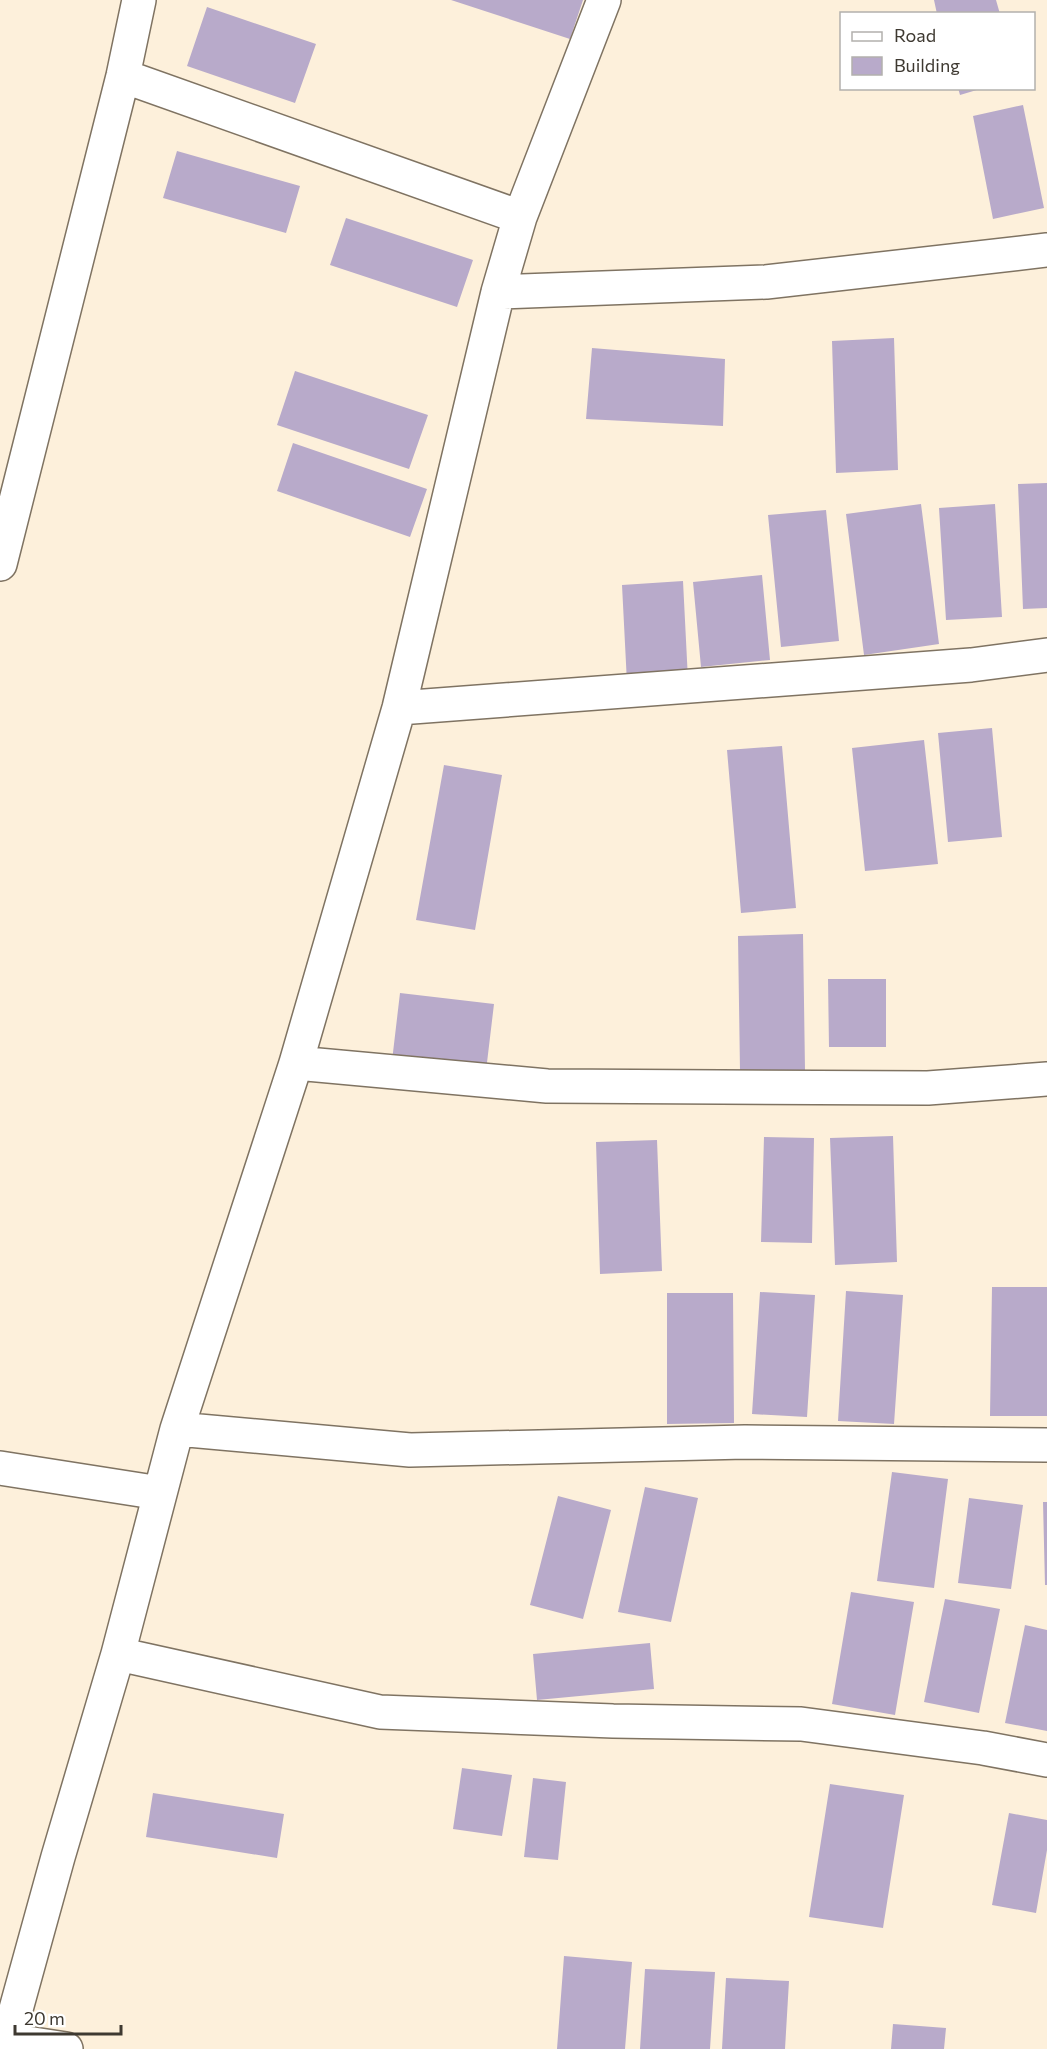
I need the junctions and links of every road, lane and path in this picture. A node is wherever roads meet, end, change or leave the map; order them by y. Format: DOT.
graph roads {
  1 [pos="140,0"];
  2 [pos="604,0"];
  3 [pos="123,76"];
  4 [pos="520,217"];
  5 [pos="1047,250"];
  6 [pos="498,292"];
  7 [pos="0,564"];
  8 [pos="1047,655"];
  9 [pos="399,708"];
  10 [pos="296,1063"];
  11 [pos="1047,1080"];
  12 [pos="177,1429"];
  13 [pos="1047,1445"];
  14 [pos="0,1468"];
  15 [pos="160,1493"];
  16 [pos="118,1653"];
  17 [pos="1047,1760"];
  18 [pos="6,2044"];
  19 [pos="66,2049"];
  1 -- 3 [label="street"];
  2 -- 4 [label="street"];
  3 -- 4 [label="street"];
  3 -- 7 [label="street"];
  4 -- 6 [label="street"];
  5 -- 6 [label="street"];
  6 -- 9 [label="street"];
  8 -- 9 [label="street"];
  9 -- 10 [label="street"];
  10 -- 11 [label="street"];
  10 -- 12 [label="street"];
  12 -- 13 [label="street"];
  12 -- 15 [label="street"];
  14 -- 15 [label="street"];
  15 -- 16 [label="street"];
  16 -- 17 [label="street"];
  16 -- 18 [label="street"];
  18 -- 19 [label="street"];
}
